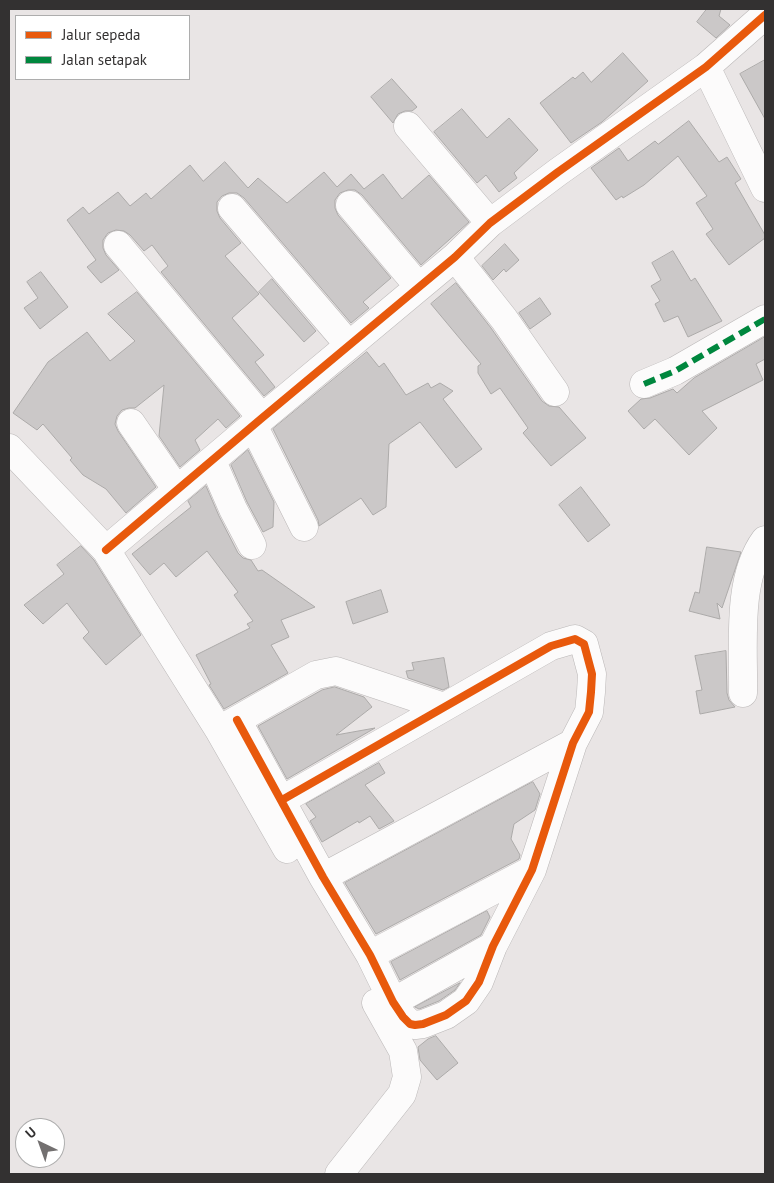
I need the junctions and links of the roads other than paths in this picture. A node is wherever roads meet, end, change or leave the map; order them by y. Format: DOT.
graph roads {
  1 [pos="765,15"];
  2 [pos="706,67"];
  3 [pos="408,126"];
  4 [pos="765,188"];
  5 [pos="350,205"];
  6 [pos="232,208"];
  7 [pos="490,223"];
  8 [pos="118,245"];
  9 [pos="455,257"];
  10 [pos="420,287"];
  11 [pos="765,319"];
  12 [pos="350,345"];
  13 [pos="644,384"];
  14 [pos="555,392"];
  15 [pos="258,421"];
  16 [pos="132,424"];
  17 [pos="9,448"];
  18 [pos="212,460"];
  19 [pos="177,490"];
  20 [pos="304,528"];
  21 [pos="252,545"];
  22 [pos="106,550"];
  23 [pos="761,560"];
  24 [pos="743,693"];
  25 [pos="444,707"];
  26 [pos="228,725"];
  27 [pos="573,743"];
  28 [pos="282,800"];
  29 [pos="532,870"];
  30 [pos="323,877"];
  31 [pos="493,946"];
  32 [pos="370,955"];
  33 [pos="393,1002"];
  34 [pos="339,1174"];
  1 -- 2 [label="street"];
  2 -- 4 [label="street"];
  2 -- 7 [label="street"];
  3 -- 7 [label="street"];
  5 -- 10 [label="street"];
  6 -- 12 [label="street"];
  7 -- 9 [label="street"];
  8 -- 15 [label="street"];
  9 -- 10 [label="street"];
  9 -- 14 [label="street"];
  10 -- 12 [label="street"];
  11 -- 13 [label="street"];
  12 -- 15 [label="street"];
  15 -- 18 [label="street"];
  15 -- 20 [label="street"];
  16 -- 19 [label="street"];
  17 -- 22 [label="street"];
  18 -- 19 [label="street"];
  18 -- 21 [label="street"];
  19 -- 22 [label="street"];
  22 -- 26 [label="street"];
  23 -- 24 [label="street"];
  25 -- 26 [label="street"];
  25 -- 27 [label="street"];
  25 -- 28 [label="street"];
  26 -- 28 [label="street"];
  26 -- 34 [label="street"];
  27 -- 29 [label="street"];
  27 -- 30 [label="street"];
  28 -- 30 [label="street"];
  29 -- 31 [label="street"];
  29 -- 32 [label="street"];
  30 -- 32 [label="street"];
  31 -- 33 [label="street"];
  31 -- 33 [label="street"];
  32 -- 33 [label="street"];
}
